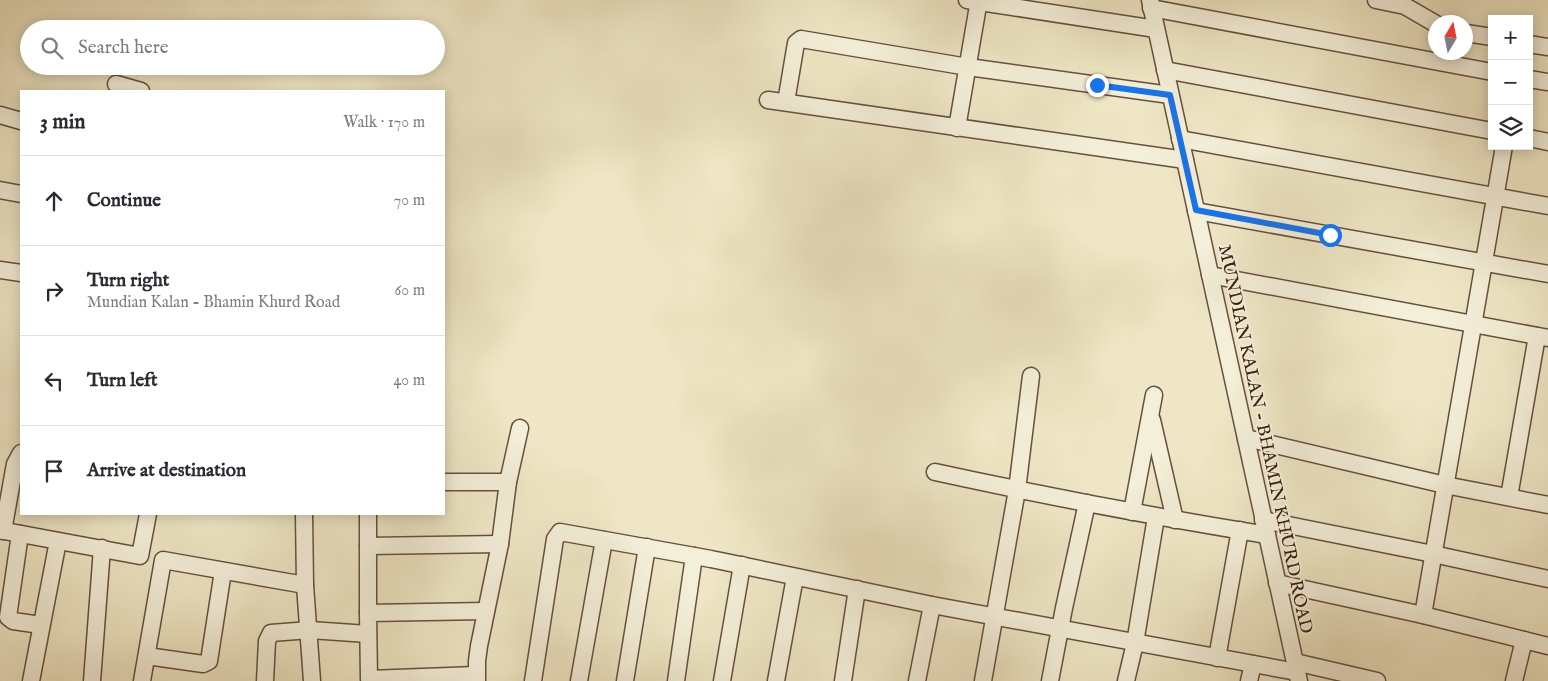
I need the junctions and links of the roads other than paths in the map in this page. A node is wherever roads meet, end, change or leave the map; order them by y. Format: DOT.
graph roads {
  1 [pos="1376,0"];
  2 [pos="975,1"];
  3 [pos="1150,4"];
  4 [pos="1410,4"];
  5 [pos="1428,18"];
  6 [pos="1156,29"];
  7 [pos="1473,34"];
  8 [pos="1488,36"];
  9 [pos="1533,45"];
  10 [pos="1548,47"];
  11 [pos="968,67"];
  12 [pos="1165,70"];
  13 [pos="1488,71"];
  14 [pos="1533,80"];
  15 [pos="1548,82"];
  16 [pos="116,84"];
  17 [pos="137,90"];
  18 [pos="1170,95"];
  19 [pos="768,100"];
  20 [pos="786,102"];
  21 [pos="0,115"];
  22 [pos="20,121"];
  23 [pos="957,128"];
  24 [pos="1488,130"];
  25 [pos="1180,139"];
  26 [pos="1533,139"];
  27 [pos="1548,142"];
  28 [pos="1503,150"];
  29 [pos="1185,160"];
  30 [pos="0,190"];
  31 [pos="20,194"];
  32 [pos="1496,197"];
  33 [pos="1548,206"];
  34 [pos="1196,210"];
  35 [pos="1484,263"];
  36 [pos="0,270"];
  37 [pos="20,274"];
  38 [pos="1548,274"];
  39 [pos="1210,275"];
  40 [pos="1473,324"];
  41 [pos="1542,337"];
  42 [pos="1031,376"];
  43 [pos="1154,395"];
  44 [pos="1151,413"];
  45 [pos="520,428"];
  46 [pos="1246,438"];
  47 [pos="19,459"];
  48 [pos="936,472"];
  49 [pos="445,482"];
  50 [pos="508,482"];
  51 [pos="1445,485"];
  52 [pos="1017,490"];
  53 [pos="1509,497"];
  54 [pos="1087,503"];
  55 [pos="1548,505"];
  56 [pos="1132,512"];
  57 [pos="148,515"];
  58 [pos="304,515"];
  59 [pos="368,515"];
  60 [pos="1156,517"];
  61 [pos="1175,520"];
  62 [pos="1265,527"];
  63 [pos="1,530"];
  64 [pos="1240,530"];
  65 [pos="20,534"];
  66 [pos="604,540"];
  67 [pos="58,541"];
  68 [pos="500,544"];
  69 [pos="368,546"];
  70 [pos="647,547"];
  71 [pos="102,548"];
  72 [pos="1433,554"];
  73 [pos="140,556"];
  74 [pos="694,556"];
  75 [pos="163,560"];
  76 [pos="742,565"];
  77 [pos="223,571"];
  78 [pos="795,576"];
  79 [pos="1548,580"];
  80 [pos="1277,584"];
  81 [pos="305,585"];
  82 [pos="857,589"];
  83 [pos="932,605"];
  84 [pos="486,611"];
  85 [pos="368,613"];
  86 [pos="1423,615"];
  87 [pos="994,617"];
  88 [pos="41,625"];
  89 [pos="310,630"];
  90 [pos="1060,630"];
  91 [pos="368,634"];
  92 [pos="1524,640"];
  93 [pos="1135,643"];
  94 [pos="1548,646"];
  95 [pos="147,656"];
  96 [pos="1218,658"];
  97 [pos="1253,664"];
  98 [pos="1297,672"];
  99 [pos="477,678"];
  100 [pos="369,680"];
  101 [pos="406,680"];
  102 [pos="31,681"];
  103 [pos="92,681"];
  104 [pos="142,681"];
  105 [pos="266,681"];
  106 [pos="312,681"];
  107 [pos="533,681"];
  108 [pos="579,681"];
  109 [pos="625,681"];
  110 [pos="676,681"];
  111 [pos="722,681"];
  112 [pos="776,681"];
  113 [pos="842,681"];
  114 [pos="917,681"];
  115 [pos="983,681"];
  116 [pos="1050,681"];
  117 [pos="1126,681"];
  118 [pos="1249,681"];
  119 [pos="1377,681"];
  120 [pos="1514,681"];
  1 -- 4 [label="street"];
  2 -- 6 [label="street"];
  2 -- 11 [label="street"];
  3 -- 6 [label="street, MUNDIAN KALAN - BHAMIN KHURD ROAD"];
  3 -- 13 [label="street"];
  4 -- 5 [label="street"];
  6 -- 12 [label="street, MUNDIAN KALAN - BHAMIN KHURD ROAD"];
  7 -- 8 [label="street"];
  9 -- 10 [label="street"];
  11 -- 18 [label="street"];
  11 -- 20 [label="street"];
  11 -- 23 [label="street"];
  12 -- 18 [label="street, MUNDIAN KALAN - BHAMIN KHURD ROAD"];
  12 -- 24 [label="street"];
  14 -- 15 [label="street"];
  16 -- 17 [label="street"];
  18 -- 25 [label="street, MUNDIAN KALAN - BHAMIN KHURD ROAD"];
  19 -- 20 [label="street"];
  20 -- 23 [label="street"];
  21 -- 22 [label="street"];
  23 -- 29 [label="street"];
  25 -- 29 [label="street, MUNDIAN KALAN - BHAMIN KHURD ROAD"];
  25 -- 32 [label="street"];
  26 -- 27 [label="street"];
  28 -- 32 [label="street"];
  29 -- 34 [label="street, MUNDIAN KALAN - BHAMIN KHURD ROAD"];
  30 -- 31 [label="street"];
  32 -- 33 [label="street"];
  32 -- 35 [label="street"];
  34 -- 35 [label="street"];
  34 -- 39 [label="street, MUNDIAN KALAN - BHAMIN KHURD ROAD"];
  35 -- 38 [label="street"];
  35 -- 40 [label="street"];
  36 -- 37 [label="street"];
  39 -- 40 [label="street"];
  39 -- 46 [label="street, MUNDIAN KALAN - BHAMIN KHURD ROAD"];
  40 -- 41 [label="street"];
  40 -- 51 [label="street"];
  41 -- 53 [label="street"];
  42 -- 52 [label="street"];
  43 -- 44 [label="street"];
  44 -- 56 [label="street"];
  44 -- 61 [label="street"];
  45 -- 50 [label="street"];
  46 -- 51 [label="street"];
  46 -- 62 [label="street, MUNDIAN KALAN - BHAMIN KHURD ROAD"];
  47 -- 63 [label="street"];
  48 -- 52 [label="street"];
  49 -- 50 [label="street"];
  50 -- 68 [label="street"];
  51 -- 53 [label="street"];
  51 -- 72 [label="street"];
  52 -- 54 [label="street"];
  52 -- 87 [label="street"];
  53 -- 55 [label="street"];
  54 -- 56 [label="street"];
  54 -- 90 [label="street"];
  56 -- 60 [label="street"];
  57 -- 73 [label="street"];
  58 -- 81 [label="street"];
  59 -- 69 [label="street"];
  60 -- 61 [label="street"];
  60 -- 93 [label="street"];
  61 -- 64 [label="street"];
  62 -- 64 [label="street"];
  62 -- 72 [label="street"];
  62 -- 80 [label="street, MUNDIAN KALAN - BHAMIN KHURD ROAD"];
  63 -- 65 [label="street"];
  64 -- 96 [label="street"];
  65 -- 67 [label="street"];
  65 -- 88 [label="street"];
  66 -- 70 [label="street"];
  66 -- 107 [label="street"];
  66 -- 108 [label="street"];
  67 -- 71 [label="street"];
  67 -- 88 [label="street"];
  68 -- 69 [label="street"];
  68 -- 84 [label="street"];
  69 -- 85 [label="street"];
  70 -- 74 [label="street"];
  70 -- 109 [label="street"];
  71 -- 73 [label="street"];
  71 -- 103 [label="street"];
  72 -- 79 [label="street"];
  72 -- 86 [label="street"];
  73 -- 75 [label="street"];
  74 -- 76 [label="street"];
  74 -- 110 [label="street"];
  75 -- 77 [label="street"];
  75 -- 95 [label="street"];
  76 -- 78 [label="street"];
  76 -- 111 [label="street"];
  77 -- 81 [label="street"];
  77 -- 95 [label="street"];
  78 -- 82 [label="street"];
  78 -- 112 [label="street"];
  80 -- 86 [label="street"];
  80 -- 98 [label="street, MUNDIAN KALAN - BHAMIN KHURD ROAD"];
  81 -- 89 [label="street"];
  82 -- 83 [label="street"];
  82 -- 113 [label="street"];
  83 -- 87 [label="street"];
  83 -- 114 [label="street"];
  84 -- 85 [label="street"];
  84 -- 99 [label="street"];
  85 -- 91 [label="street"];
  86 -- 92 [label="street"];
  87 -- 90 [label="street"];
  87 -- 115 [label="street"];
  88 -- 102 [label="street"];
  89 -- 91 [label="street"];
  89 -- 105 [label="street"];
  89 -- 106 [label="street"];
  90 -- 93 [label="street"];
  90 -- 116 [label="street"];
  91 -- 100 [label="street"];
  92 -- 94 [label="street"];
  92 -- 120 [label="street"];
  93 -- 96 [label="street"];
  93 -- 117 [label="street"];
  95 -- 104 [label="street"];
  96 -- 97 [label="street"];
  97 -- 98 [label="street"];
  97 -- 118 [label="street"];
  98 -- 119 [label="street"];
  99 -- 101 [label="street"];
  100 -- 101 [label="street"];
}
